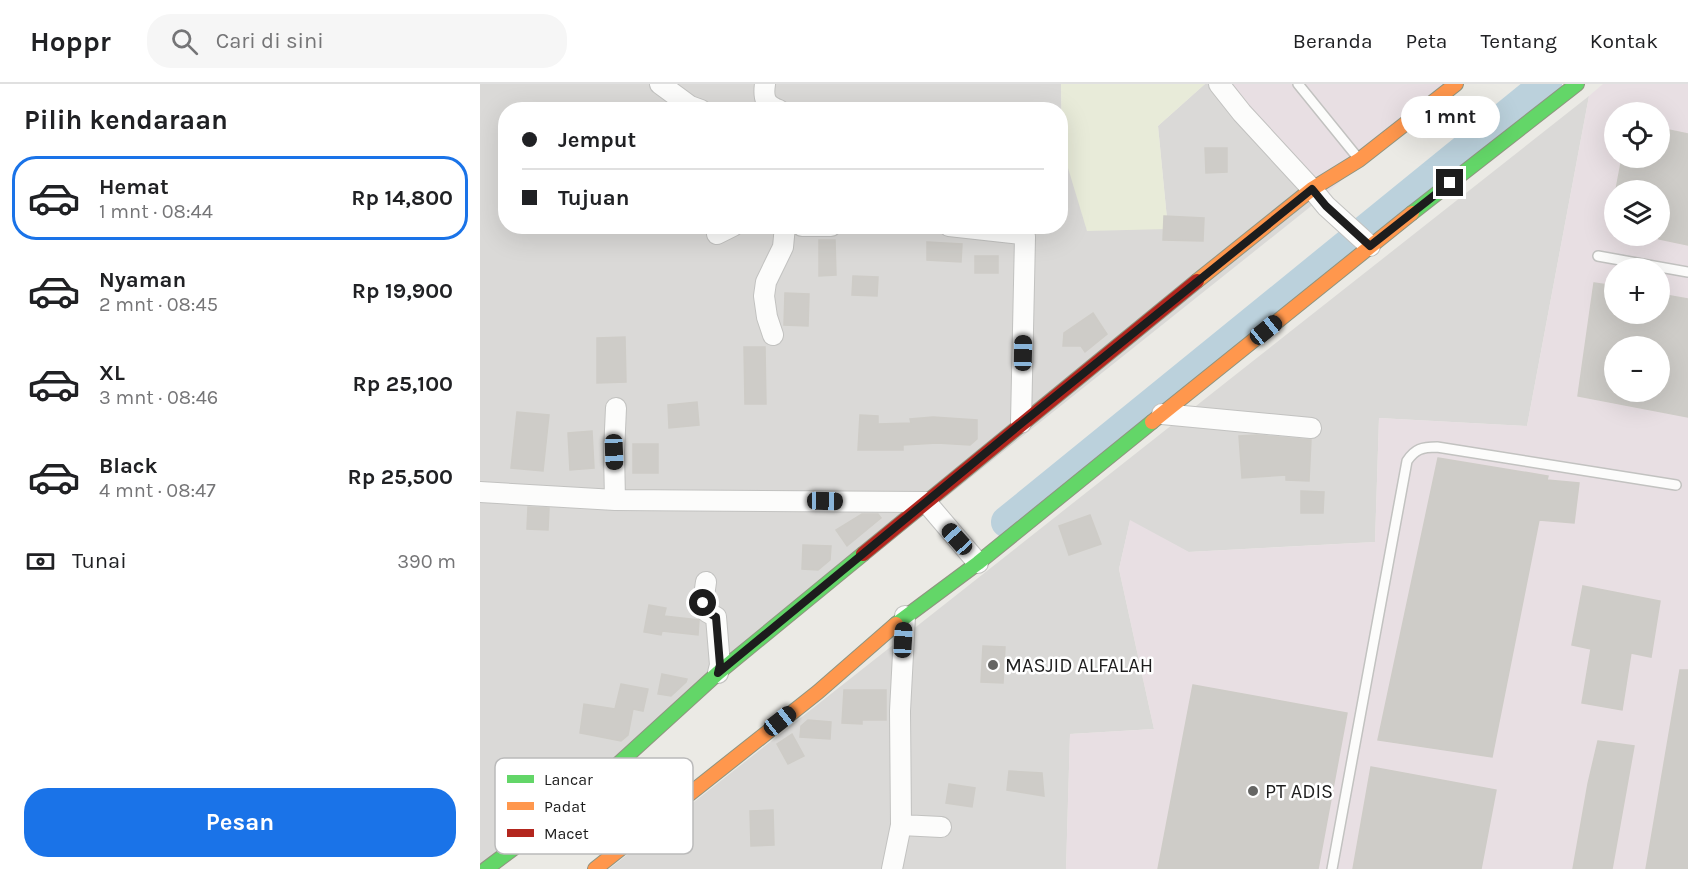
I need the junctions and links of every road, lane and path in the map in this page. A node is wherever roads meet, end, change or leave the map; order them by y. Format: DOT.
graph roads {
  1 [pos="660,84"];
  2 [pos="765,84"];
  3 [pos="1219,84"];
  4 [pos="1298,84"];
  5 [pos="1456,84"];
  6 [pos="1578,84"];
  7 [pos="686,102"];
  8 [pos="766,102"];
  9 [pos="1359,160"];
  10 [pos="1312,189"];
  11 [pos="784,234"];
  12 [pos="1021,234"];
  13 [pos="1368,244"];
  14 [pos="1598,256"];
  15 [pos="1688,272"];
  16 [pos="773,335"];
  17 [pos="616,408"];
  18 [pos="1162,414"];
  19 [pos="1022,423"];
  20 [pos="1311,428"];
  21 [pos="1676,485"];
  22 [pos="480,492"];
  23 [pos="615,500"];
  24 [pos="926,502"];
  25 [pos="975,559"];
  26 [pos="706,582"];
  27 [pos="905,616"];
  28 [pos="718,673"];
  29 [pos="624,758"];
  30 [pos="693,791"];
  31 [pos="901,825"];
  32 [pos="941,827"];
  33 [pos="507,854"];
  34 [pos="614,854"];
  35 [pos="486,869"];
  36 [pos="595,869"];
  37 [pos="892,869"];
  38 [pos="1332,869"];
  1 -- 7 [label="street"];
  2 -- 8 [label="street"];
  3 -- 10 [label="street"];
  4 -- 9 [label="lane"];
  5 -- 9 [label="street"];
  6 -- 13 [label="street"];
  9 -- 10 [label="street"];
  10 -- 13 [label="street"];
  10 -- 19 [label="street"];
  11 -- 16 [label="street"];
  12 -- 19 [label="street"];
  13 -- 18 [label="street"];
  14 -- 15 [label="lane"];
  17 -- 23 [label="street"];
  18 -- 20 [label="street"];
  18 -- 25 [label="street"];
  19 -- 24 [label="street"];
  21 -- 38 [label="lane"];
  22 -- 23 [label="street"];
  23 -- 24 [label="street"];
  24 -- 25 [label="street"];
  24 -- 28 [label="street"];
  25 -- 27 [label="street"];
  26 -- 28 [label="street"];
  27 -- 30 [label="street"];
  27 -- 31 [label="street"];
  28 -- 29 [label="street"];
  31 -- 32 [label="street"];
  31 -- 37 [label="street"];
  33 -- 35 [label="street"];
  34 -- 36 [label="street"];
}
